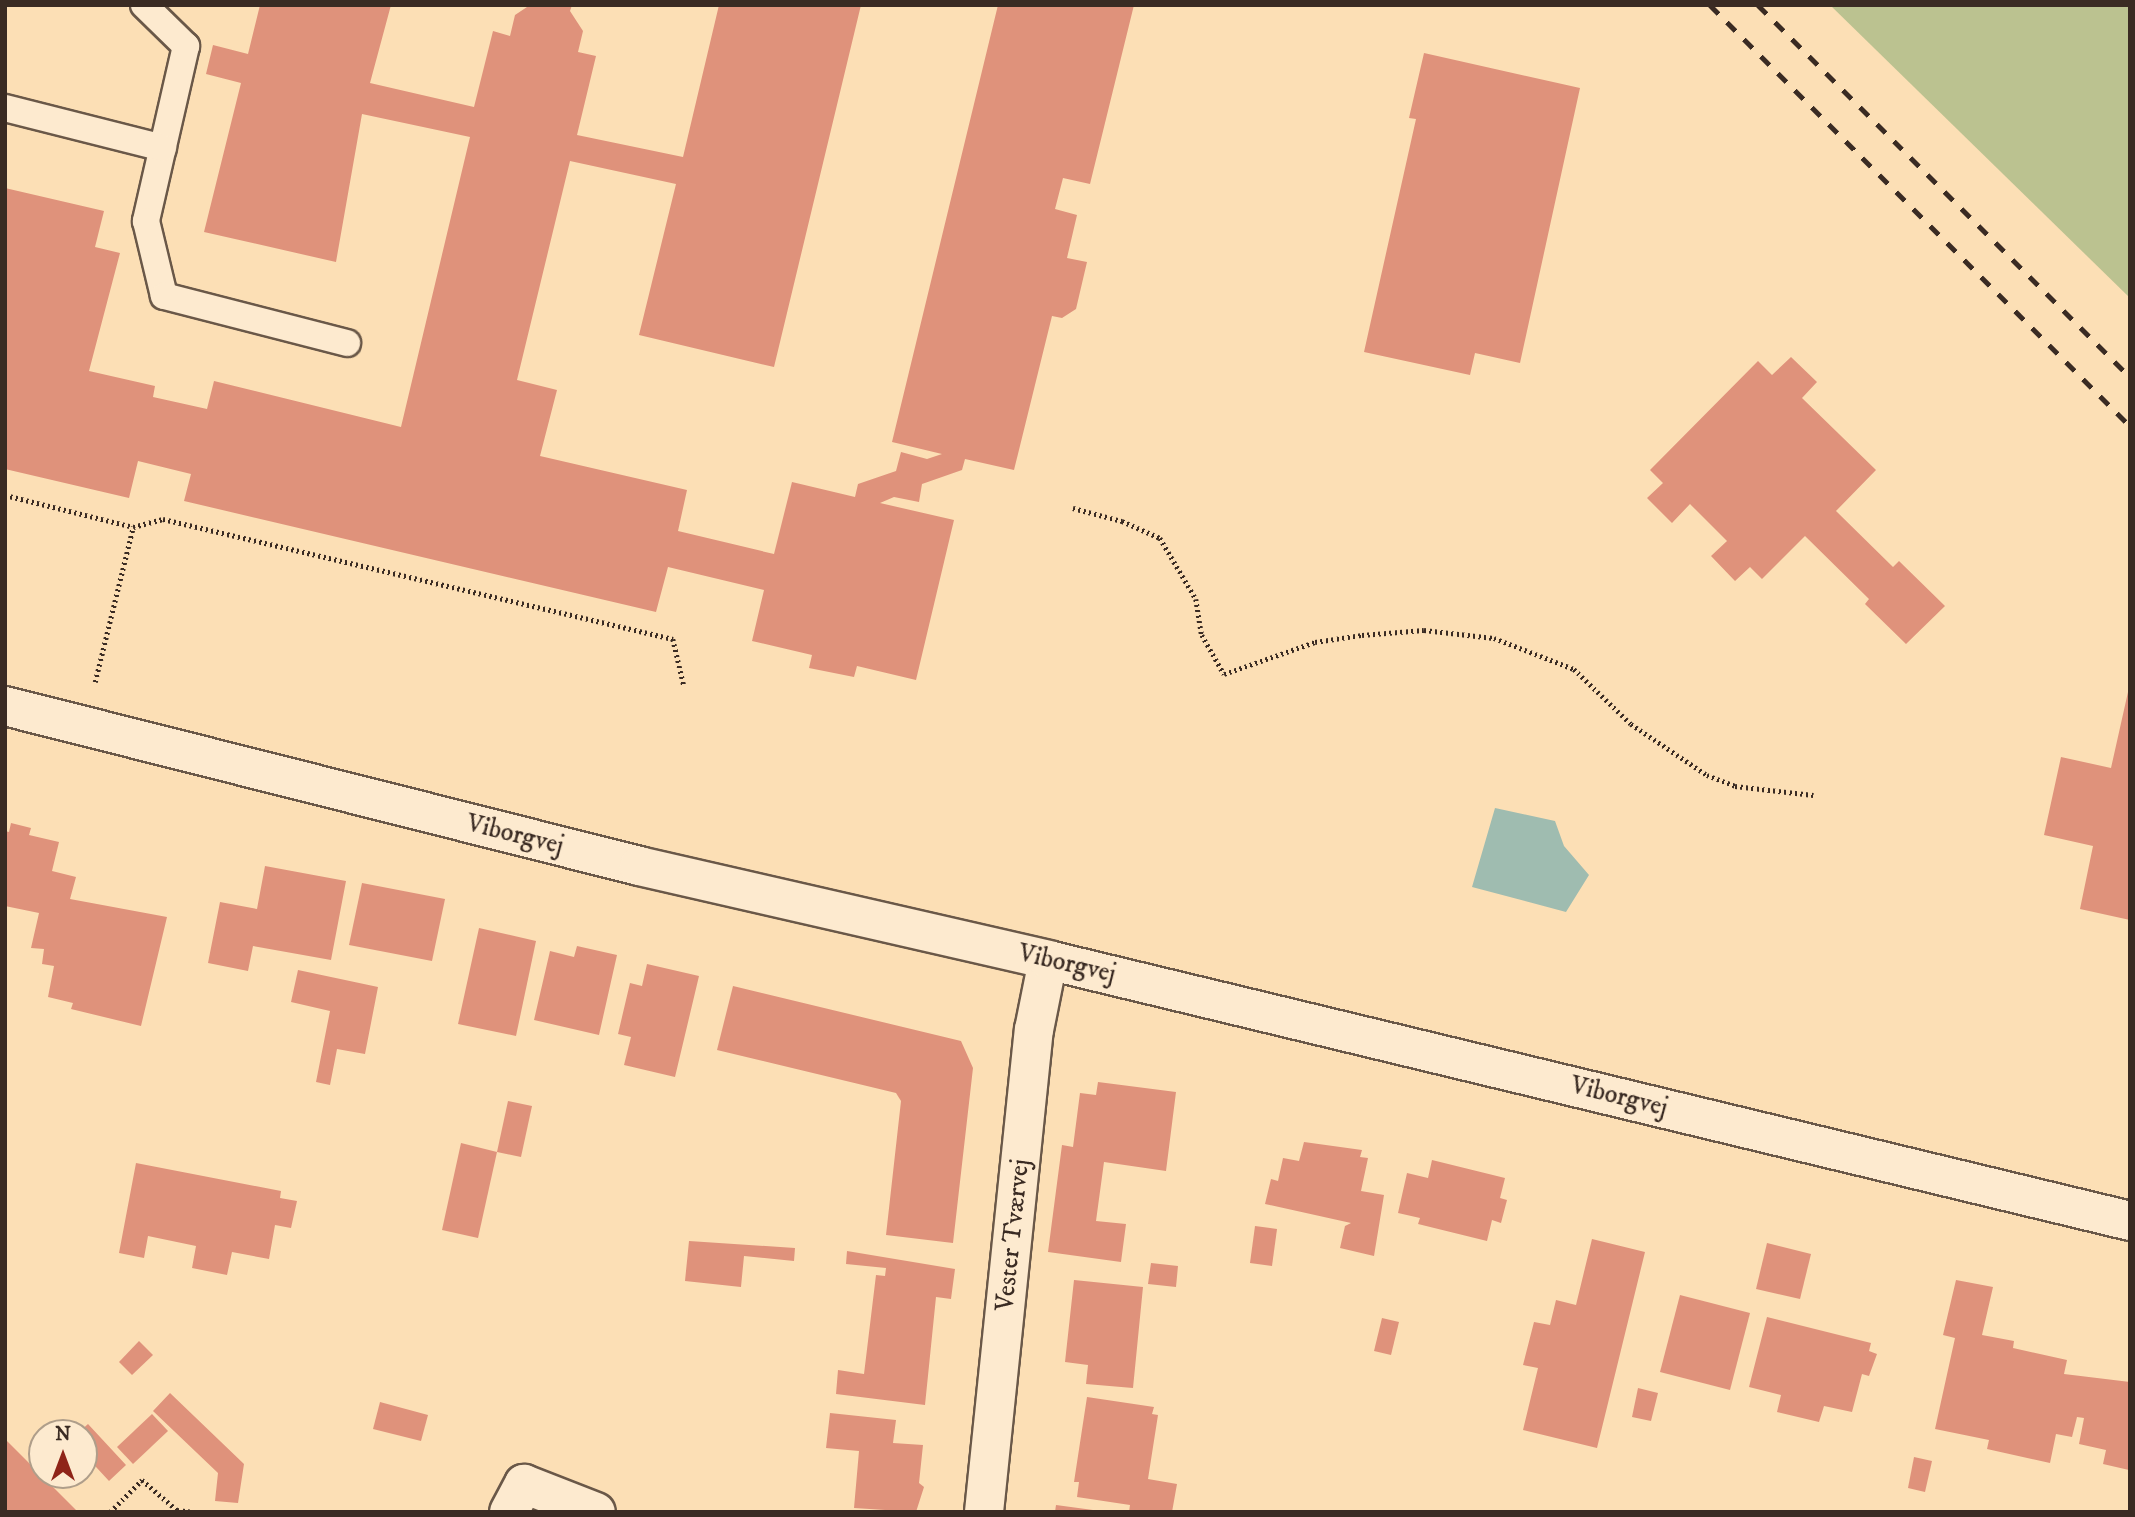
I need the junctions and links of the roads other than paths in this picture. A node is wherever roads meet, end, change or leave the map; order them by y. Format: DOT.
graph roads {
  1 [pos="144,5"];
  2 [pos="5,108"];
  3 [pos="163,148"];
  4 [pos="347,343"];
  5 [pos="5,706"];
  6 [pos="1048,960"];
  7 [pos="2130,1221"];
  8 [pos="509,1512"];
  9 [pos="596,1512"];
  10 [pos="984,1512"];
  1 -- 3 [label="lane"];
  2 -- 3 [label="lane"];
  3 -- 4 [label="lane"];
  5 -- 6 [label="street, Viborgvej"];
  6 -- 7 [label="street, Viborgvej"];
  6 -- 10 [label="street, Vester Tværvej"];
  8 -- 9 [label="street"];
}
